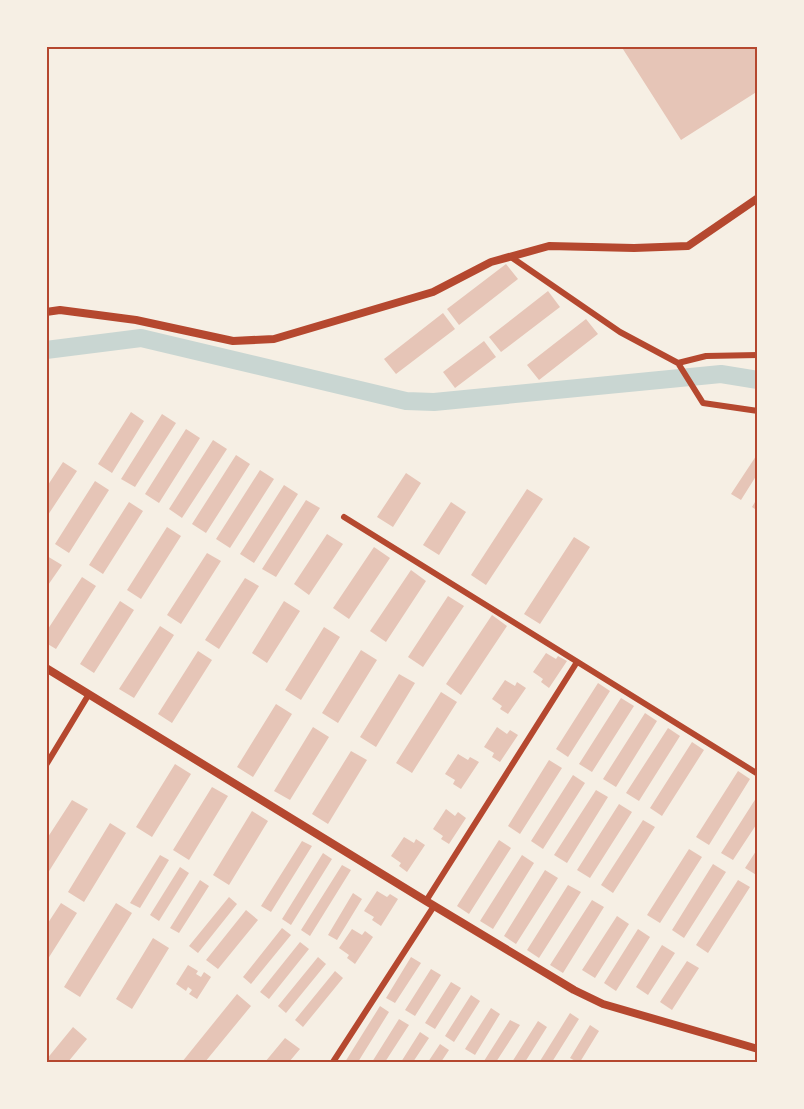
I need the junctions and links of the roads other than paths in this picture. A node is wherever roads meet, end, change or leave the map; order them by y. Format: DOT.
graph roads {
  1 [pos="758,198"];
  2 [pos="511,256"];
  3 [pos="46,312"];
  4 [pos="758,355"];
  5 [pos="680,365"];
  6 [pos="758,411"];
  7 [pos="344,517"];
  8 [pos="577,662"];
  9 [pos="46,668"];
  10 [pos="89,694"];
  11 [pos="46,765"];
  12 [pos="758,774"];
  13 [pos="426,901"];
  14 [pos="434,906"];
  15 [pos="758,1049"];
  16 [pos="333,1062"];
  1 -- 2 [label="street"];
  2 -- 3 [label="street"];
  2 -- 5 [label="street"];
  4 -- 5 [label="street"];
  5 -- 6 [label="street"];
  7 -- 8 [label="street"];
  8 -- 12 [label="street"];
  8 -- 13 [label="street"];
  9 -- 10 [label="street"];
  10 -- 11 [label="street"];
  10 -- 13 [label="street"];
  13 -- 14 [label="street"];
  14 -- 15 [label="street"];
  14 -- 16 [label="street"];
}
